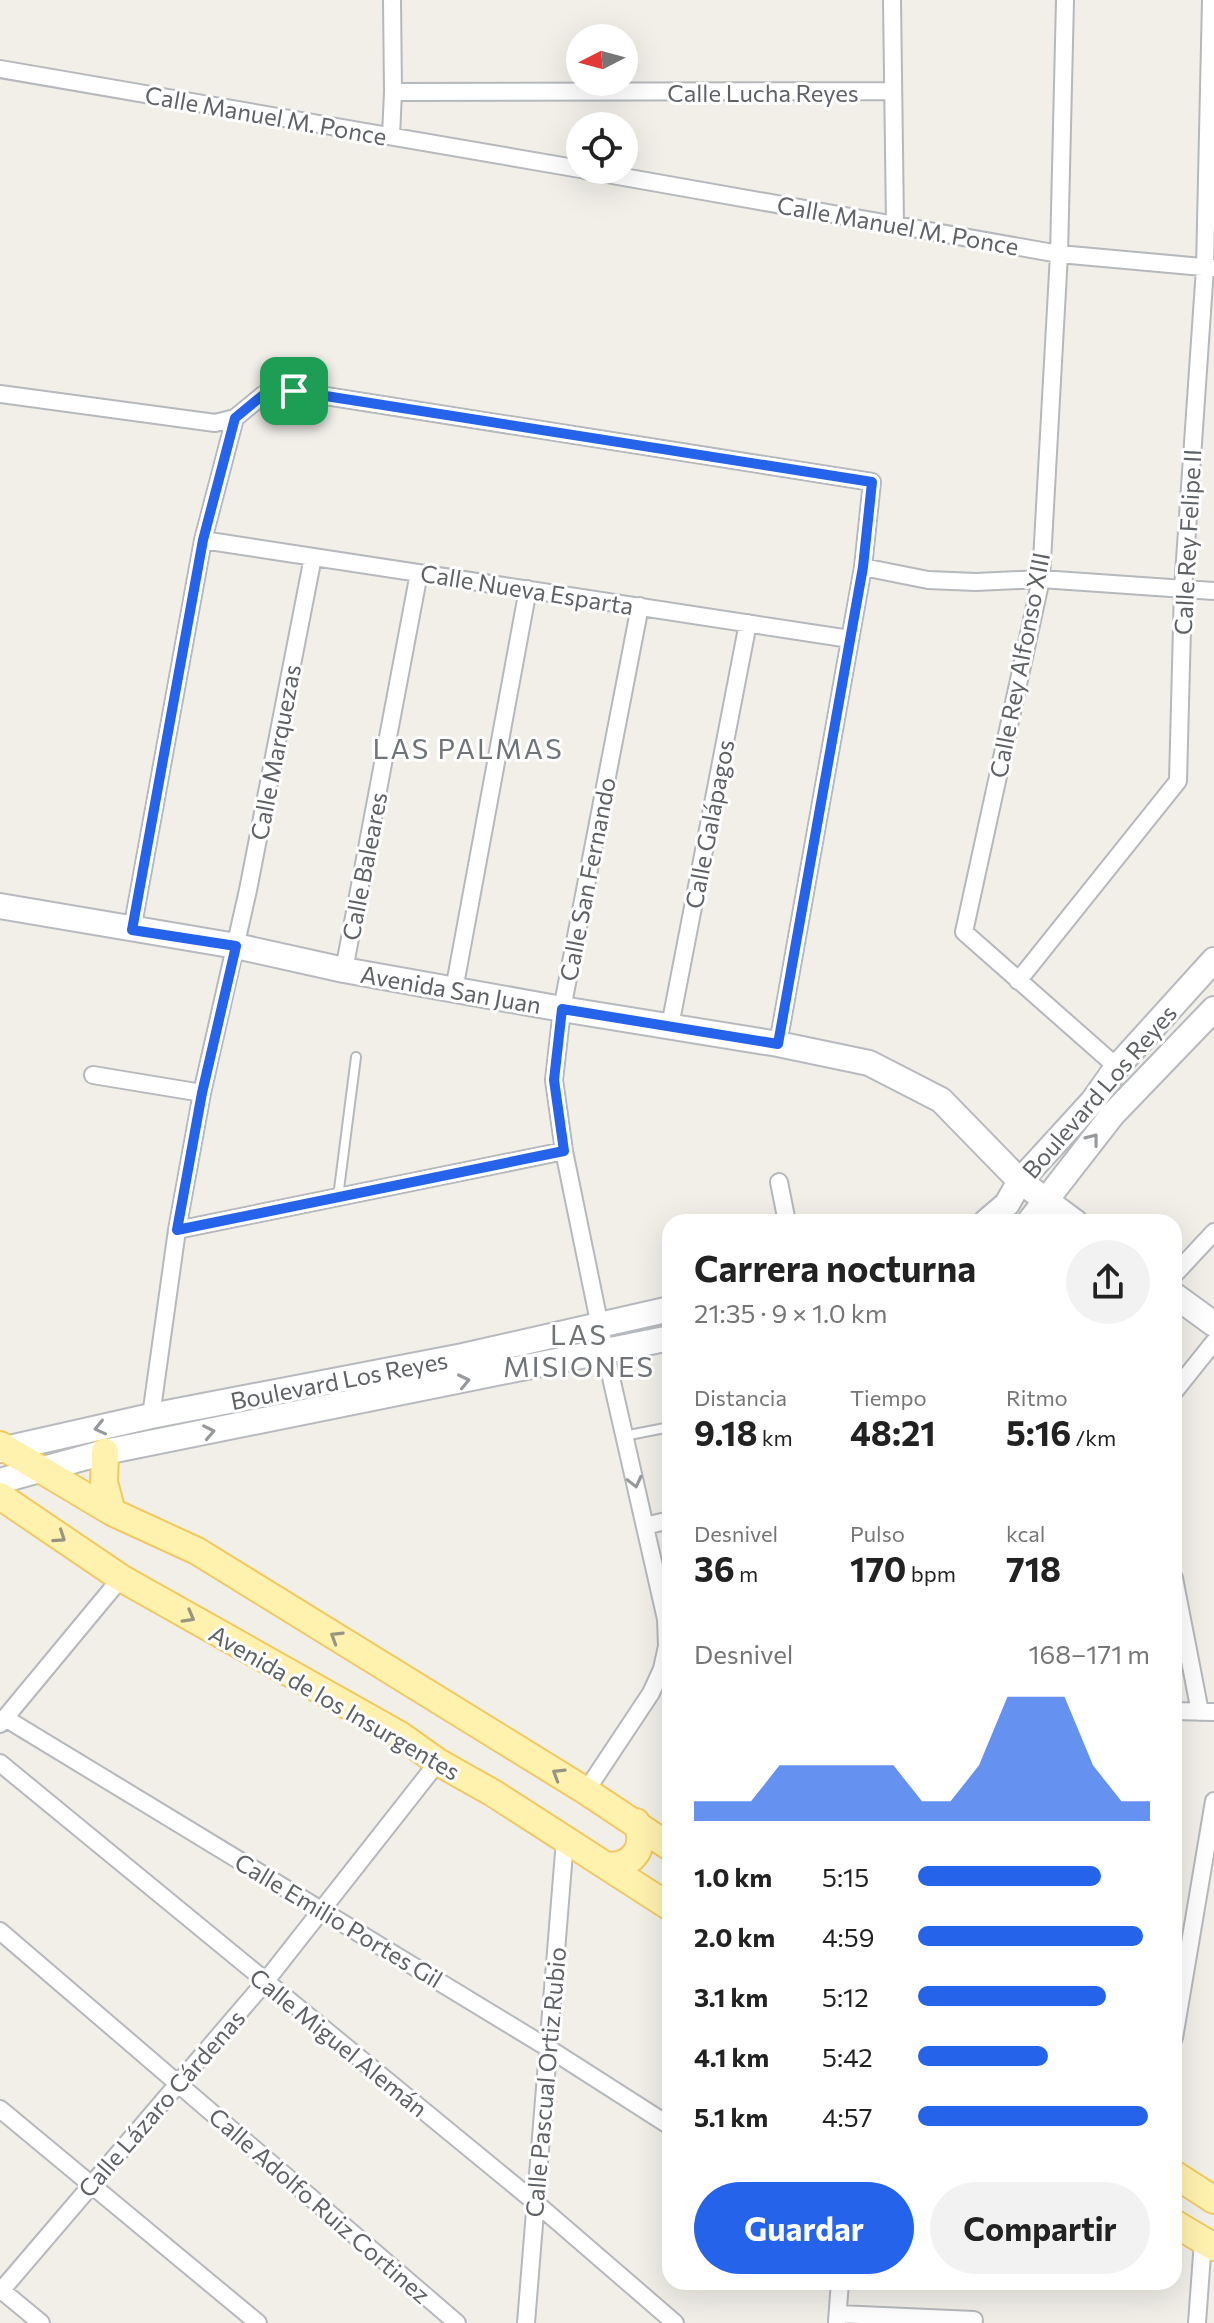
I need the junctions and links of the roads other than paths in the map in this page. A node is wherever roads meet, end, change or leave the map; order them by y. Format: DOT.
graph roads {
  1 [pos="392,0"];
  2 [pos="892,0"];
  3 [pos="1065,0"];
  4 [pos="1211,0"];
  5 [pos="0,69"];
  6 [pos="893,91"];
  7 [pos="393,92"];
  8 [pos="391,136"];
  9 [pos="566,167"];
  10 [pos="638,180"];
  11 [pos="895,224"];
  12 [pos="1059,254"];
  13 [pos="1209,268"];
  14 [pos="0,394"];
  15 [pos="235,418"];
  16 [pos="203,540"];
  17 [pos="313,557"];
  18 [pos="863,567"];
  19 [pos="419,573"];
  20 [pos="1041,579"];
  21 [pos="528,589"];
  22 [pos="1183,589"];
  23 [pos="1214,591"];
  24 [pos="640,606"];
  25 [pos="748,623"];
  26 [pos="850,639"];
  27 [pos="0,906"];
  28 [pos="132,930"];
  29 [pos="236,946"];
  30 [pos="1214,960"];
  31 [pos="344,970"];
  32 [pos="1018,981"];
  33 [pos="454,990"];
  34 [pos="562,1009"];
  35 [pos="1214,1009"];
  36 [pos="670,1026"];
  37 [pos="778,1044"];
  38 [pos="356,1057"];
  39 [pos="1117,1067"];
  40 [pos="93,1075"];
  41 [pos="202,1093"];
  42 [pos="564,1151"];
  43 [pos="1020,1181"];
  44 [pos="779,1182"];
  45 [pos="338,1197"];
  46 [pos="1045,1200"];
  47 [pos="785,1214"];
  48 [pos="995,1214"];
  49 [pos="1035,1214"];
  50 [pos="1064,1214"];
  51 [pos="177,1230"];
  52 [pos="1214,1232"];
  53 [pos="1182,1266"];
  54 [pos="1182,1301"];
  55 [pos="662,1311"];
  56 [pos="599,1323"];
  57 [pos="1214,1324"];
  58 [pos="662,1340"];
  59 [pos="1214,1342"];
  60 [pos="605,1351"];
  61 [pos="1182,1382"];
  62 [pos="294,1390"];
  63 [pos="298,1414"];
  64 [pos="151,1416"];
  65 [pos="662,1429"];
  66 [pos="624,1436"];
  67 [pos="2,1448"];
  68 [pos="105,1452"];
  69 [pos="41,1468"];
  70 [pos="0,1481"];
  71 [pos="0,1496"];
  72 [pos="112,1512"];
  73 [pos="662,1522"];
  74 [pos="645,1526"];
  75 [pos="121,1578"];
  76 [pos="662,1601"];
  77 [pos="1182,1610"];
  78 [pos="662,1669"];
  79 [pos="651,1693"];
  80 [pos="662,1693"];
  81 [pos="1182,1711"];
  82 [pos="1207,1712"];
  83 [pos="3,1721"];
  84 [pos="438,1762"];
  85 [pos="0,1763"];
  86 [pos="586,1791"];
  87 [pos="1214,1801"];
  88 [pos="636,1822"];
  89 [pos="565,1840"];
  90 [pos="662,1841"];
  91 [pos="609,1866"];
  92 [pos="662,1902"];
  93 [pos="323,1910"];
  94 [pos="0,1931"];
  95 [pos="265,1982"];
  96 [pos="1182,1991"];
  97 [pos="548,2048"];
  98 [pos="179,2082"];
  99 [pos="0,2109"];
  100 [pos="662,2121"];
  101 [pos="1182,2179"];
  102 [pos="90,2184"];
  103 [pos="1214,2200"];
  104 [pos="536,2203"];
  105 [pos="1182,2228"];
  106 [pos="1209,2244"];
  107 [pos="0,2290"];
  108 [pos="839,2290"];
  109 [pos="837,2319"];
  110 [pos="974,2320"];
  111 [pos="41,2323"];
  112 [pos="258,2323"];
  113 [pos="457,2323"];
  114 [pos="526,2323"];
  115 [pos="675,2323"];
  116 [pos="1197,2323"];
  1 -- 7 [label="street"];
  2 -- 6 [label="street"];
  3 -- 12 [label="street, Calle Rey Alfonso XIII"];
  4 -- 13 [label="street, Calle Rey Felipe II"];
  5 -- 8 [label="street, Calle Manuel M. Ponce"];
  6 -- 7 [label="street, Calle Lucha Reyes"];
  6 -- 11 [label="street"];
  7 -- 8 [label="street"];
  8 -- 9 [label="street, Calle Manuel M. Ponce"];
  10 -- 11 [label="street, Calle Manuel M. Ponce"];
  11 -- 12 [label="street, Calle Manuel M. Ponce"];
  12 -- 13 [label="street, Calle Manuel M. Ponce"];
  12 -- 20 [label="street, Calle Rey Alfonso XIII"];
  13 -- 22 [label="street, Calle Rey Felipe II"];
  14 -- 15 [label="street"];
  15 -- 16 [label="street"];
  15 -- 18 [label="street"];
  16 -- 17 [label="street, Calle Nueva Esparta"];
  16 -- 28 [label="street"];
  17 -- 19 [label="street, Calle Nueva Esparta"];
  17 -- 29 [label="street, Calle Marquezas"];
  18 -- 20 [label="street"];
  18 -- 26 [label="street"];
  19 -- 21 [label="street, Calle Nueva Esparta"];
  19 -- 31 [label="street, Calle Baleares"];
  20 -- 22 [label="street"];
  20 -- 32 [label="street, Calle Rey Alfonso XIII"];
  21 -- 24 [label="street, Calle Nueva Esparta"];
  21 -- 33 [label="street"];
  22 -- 23 [label="street"];
  22 -- 32 [label="street, Calle Rey Felipe II"];
  24 -- 25 [label="street, Calle Nueva Esparta"];
  24 -- 34 [label="street, Calle San Fernando"];
  25 -- 26 [label="street, Calle Nueva Esparta"];
  25 -- 36 [label="street, Calle Galápagos"];
  26 -- 37 [label="street"];
  27 -- 28 [label="main road, Avenida San Juan"];
  28 -- 29 [label="main road, Avenida San Juan"];
  29 -- 31 [label="main road, Avenida San Juan"];
  29 -- 41 [label="street, Calle Marquezas"];
  30 -- 39 [label="main road, Boulevard Los Reyes"];
  31 -- 33 [label="main road, Avenida San Juan"];
  32 -- 39 [label="street, Calle Rey Alfonso XIII"];
  33 -- 34 [label="main road, Avenida San Juan"];
  34 -- 36 [label="main road, Avenida San Juan"];
  34 -- 42 [label="street, Calle San Fernando"];
  46 -- 35 [label="main road, Boulevard Los Reyes, one-way"];
  36 -- 37 [label="main road, Avenida San Juan"];
  37 -- 43 [label="main road, Avenida San Juan"];
  38 -- 45 [label="lane"];
  39 -- 43 [label="main road, Boulevard Los Reyes"];
  40 -- 41 [label="street"];
  41 -- 51 [label="street, Calle Marquezas"];
  42 -- 45 [label="street"];
  42 -- 56 [label="street, Calle San Fernando"];
  43 -- 46 [label="main road, Avenida San Juan"];
  43 -- 48 [label="main road, Boulevard Los Reyes"];
  44 -- 47 [label="street"];
  45 -- 51 [label="street"];
  46 -- 49 [label="main road, Boulevard Los Reyes"];
  46 -- 50 [label="main road, Avenida San Juan"];
  51 -- 64 [label="street, Calle Marquezas"];
  52 -- 53 [label="street"];
  54 -- 57 [label="main road"];
  55 -- 56 [label="main road, Boulevard Los Reyes"];
  56 -- 60 [label="street, Calle San Fernando"];
  56 -- 62 [label="main road, Boulevard Los Reyes"];
  58 -- 60 [label="main road, Boulevard Los Reyes"];
  59 -- 61 [label="street"];
  63 -- 60 [label="main road, Boulevard Los Reyes, one-way"];
  60 -- 66 [label="street, Calle San Fernando"];
  62 -- 63 [label="main road"];
  62 -- 64 [label="main road, Boulevard Los Reyes"];
  68 -- 63 [label="main road, Boulevard Los Reyes, one-way"];
  64 -- 67 [label="main road, Boulevard Los Reyes, one-way"];
  65 -- 66 [label="lane"];
  66 -- 74 [label="street, Calle San Fernando, one-way"];
  67 -- 69 [label="main road"];
  68 -- 69 [label="main road, Boulevard Los Reyes"];
  68 -- 72 [label="main road"];
  69 -- 70 [label="main road, Boulevard Los Reyes"];
  69 -- 72 [label="main road"];
  71 -- 75 [label="main road, Avenida de los Insurgentes, one-way"];
  86 -- 72 [label="main road, one-way"];
  73 -- 74 [label="street"];
  74 -- 76 [label="street, Calle San Fernando"];
  75 -- 83 [label="street"];
  75 -- 84 [label="main road, Avenida de los Insurgentes, one-way"];
  77 -- 82 [label="street"];
  78 -- 79 [label="street, Calle San Fernando"];
  79 -- 80 [label="street"];
  79 -- 86 [label="street, Calle San Fernando"];
  81 -- 82 [label="street"];
  83 -- 93 [label="street, Calle Emilio Portes Gil"];
  84 -- 89 [label="main road, Avenida de los Insurgentes"];
  84 -- 93 [label="street, Calle Lázaro Cárdenas"];
  85 -- 95 [label="street, Calle Miguel Alemán"];
  86 -- 88 [label="main road"];
  87 -- 96 [label="street"];
  88 -- 90 [label="main road"];
  88 -- 91 [label="main road"];
  89 -- 91 [label="main road, Avenida de los Insurgentes"];
  89 -- 97 [label="street, Calle Pascual Ortiz Rubio"];
  91 -- 92 [label="main road, Avenida de los Insurgentes"];
  93 -- 95 [label="street, Calle Lázaro Cárdenas"];
  93 -- 97 [label="street, Calle Emilio Portes Gil"];
  94 -- 98 [label="street, Calle Adolfo Ruiz Cortinez"];
  95 -- 98 [label="street, Calle Lázaro Cárdenas"];
  95 -- 104 [label="street, Calle Miguel Alemán"];
  97 -- 100 [label="street, Calle Emilio Portes Gil"];
  97 -- 104 [label="street, Calle Pascual Ortiz Rubio"];
  98 -- 102 [label="street, Calle Lázaro Cárdenas"];
  98 -- 113 [label="street, Calle Adolfo Ruiz Cortinez"];
  99 -- 102 [label="street"];
  101 -- 103 [label="main road"];
  102 -- 107 [label="street, Calle Lázaro Cárdenas"];
  102 -- 112 [label="street"];
  104 -- 114 [label="street, Calle Pascual Ortiz Rubio"];
  104 -- 115 [label="street, Calle Miguel Alemán"];
  105 -- 106 [label="main road"];
  106 -- 116 [label="street"];
  107 -- 111 [label="street"];
  108 -- 109 [label="street"];
  109 -- 110 [label="street"];
}
